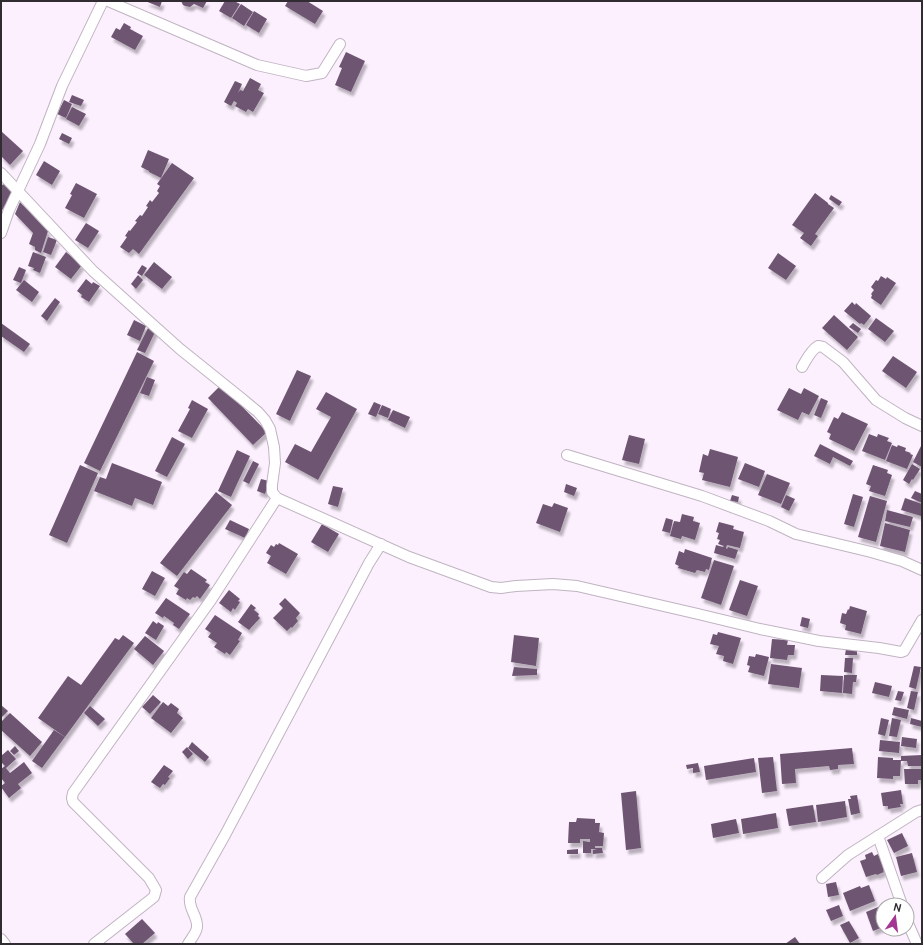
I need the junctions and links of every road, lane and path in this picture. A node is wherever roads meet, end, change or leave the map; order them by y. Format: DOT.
graph roads {
  1 [pos="103,1"];
  2 [pos="108,1"];
  3 [pos="340,44"];
  4 [pos="1,173"];
  5 [pos="18,192"];
  6 [pos="1,233"];
  7 [pos="802,367"];
  8 [pos="922,426"];
  9 [pos="567,455"];
  10 [pos="277,498"];
  11 [pos="381,544"];
  12 [pos="922,570"];
  13 [pos="922,620"];
  14 [pos="922,810"];
  15 [pos="878,836"];
  16 [pos="822,878"];
  17 [pos="899,897"];
  18 [pos="1,939"];
  19 [pos="5,944"];
  20 [pos="94,944"];
  21 [pos="188,944"];
  1 -- 5 [label="street"];
  2 -- 3 [label="street"];
  4 -- 5 [label="street"];
  5 -- 6 [label="street"];
  5 -- 10 [label="street"];
  7 -- 8 [label="street"];
  9 -- 12 [label="street"];
  10 -- 11 [label="street"];
  10 -- 20 [label="street"];
  11 -- 13 [label="street"];
  11 -- 21 [label="street"];
  14 -- 15 [label="street"];
  15 -- 16 [label="street"];
  15 -- 17 [label="street"];
  18 -- 19 [label="street"];
}
